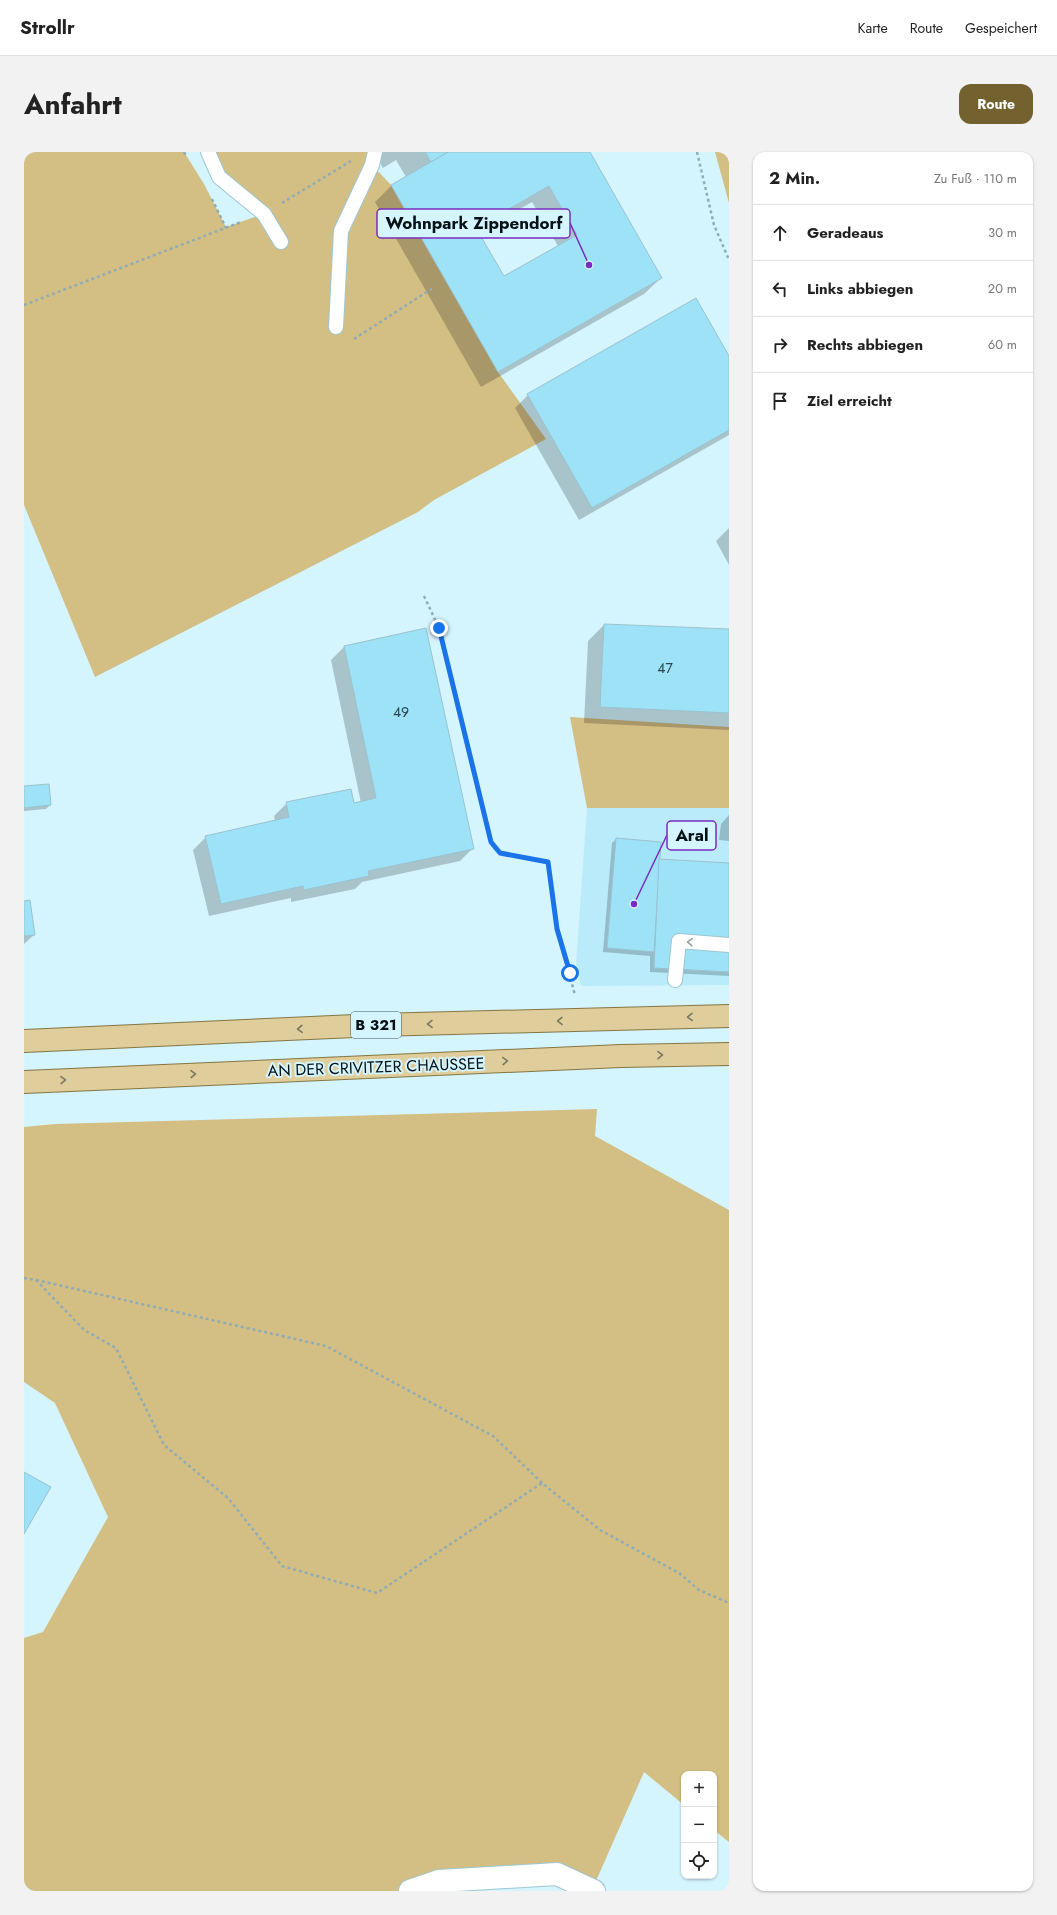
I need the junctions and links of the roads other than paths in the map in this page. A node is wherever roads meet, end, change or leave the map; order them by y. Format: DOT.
graph roads {
  1 [pos="208,152"];
  2 [pos="375,152"];
  3 [pos="281,242"];
  4 [pos="336,327"];
  5 [pos="729,945"];
  6 [pos="675,980"];
  7 [pos="729,1016"];
  8 [pos="24,1041"];
  9 [pos="729,1054"];
  10 [pos="24,1082"];
  11 [pos="410,1891"];
  12 [pos="594,1891"];
  1 -- 3 [label="lane"];
  2 -- 4 [label="lane"];
  5 -- 6 [label="lane, one-way"];
  7 -- 8 [label="main road, B 321, one-way"];
  10 -- 9 [label="main road, AN DER CRIVITZER CHAUSSEE, one-way"];
  11 -- 12 [label="street"];
}
